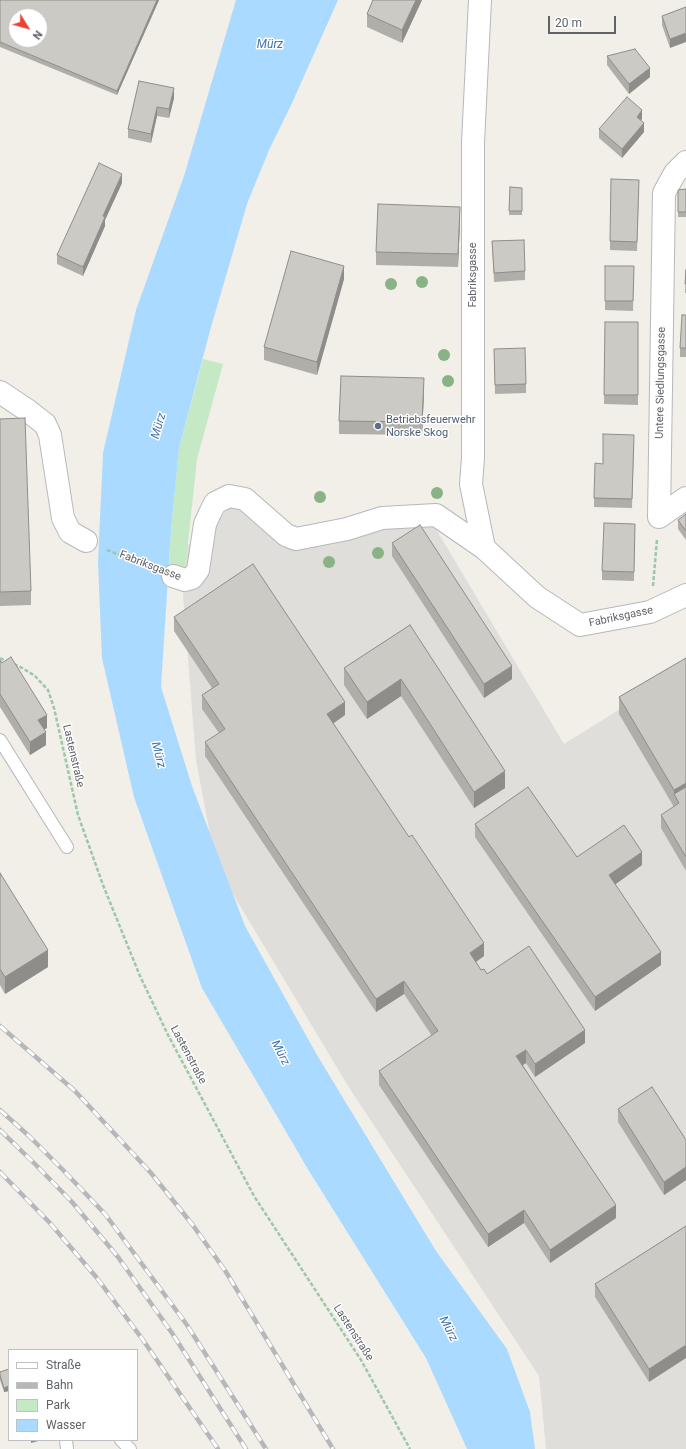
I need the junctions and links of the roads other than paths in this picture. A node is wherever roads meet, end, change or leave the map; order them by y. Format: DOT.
graph roads {
  1 [pos="480,0"];
  2 [pos="686,162"];
  3 [pos="0,392"];
  4 [pos="686,498"];
  5 [pos="86,541"];
  6 [pos="484,548"];
  7 [pos="174,576"];
  8 [pos="686,595"];
  9 [pos="0,740"];
  10 [pos="67,847"];
  11 [pos="121,1441"];
  12 [pos="130,1449"];
  1 -- 6 [label="street, Fabriksgasse"];
  2 -- 4 [label="street, Untere Siedlungsgasse"];
  3 -- 5 [label="street"];
  6 -- 7 [label="street, Fabriksgasse"];
  6 -- 8 [label="street, Fabriksgasse"];
  9 -- 10 [label="lane"];
  11 -- 12 [label="lane"];
}
